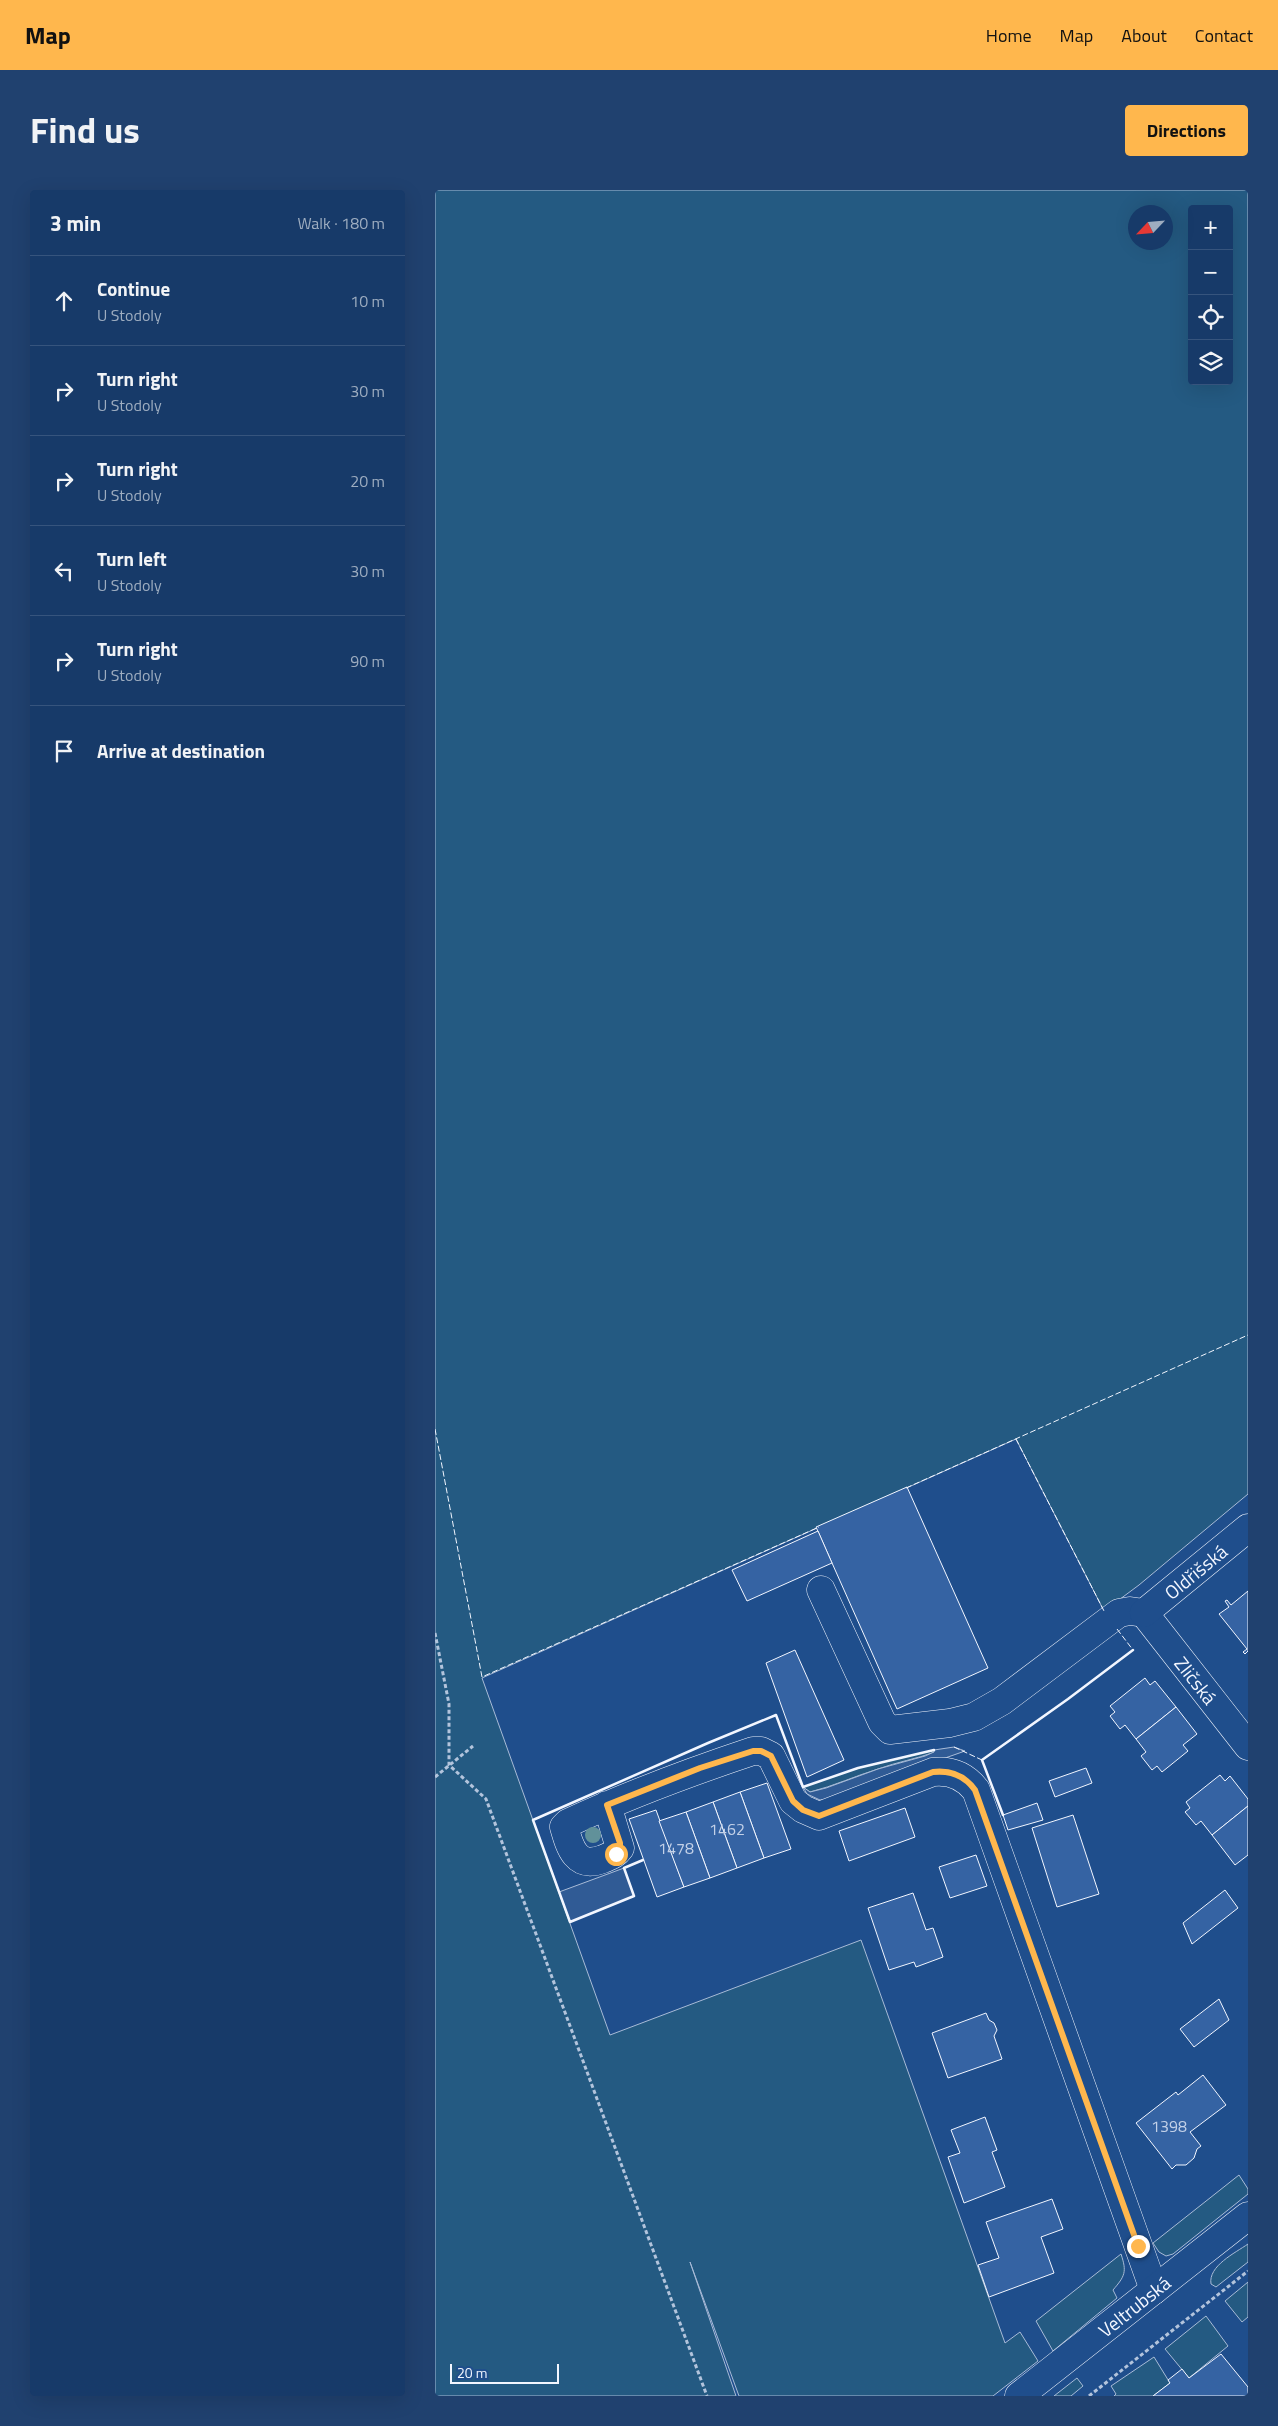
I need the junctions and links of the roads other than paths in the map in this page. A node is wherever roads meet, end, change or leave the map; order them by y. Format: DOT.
graph roads {
  1 [pos="1248,1528"];
  2 [pos="821,1590"];
  3 [pos="1144,1614"];
  4 [pos="1248,1746"];
  5 [pos="607,1805"];
  6 [pos="1248,2216"];
  7 [pos="1154,2290"];
  8 [pos="1019,2396"];
  1 -- 3 [label="street, Oldřišská"];
  2 -- 3 [label="street"];
  3 -- 4 [label="street, Zličská"];
  5 -- 7 [label="street"];
  6 -- 7 [label="street, Veltrubská"];
  7 -- 8 [label="street, Veltrubská"];
}
